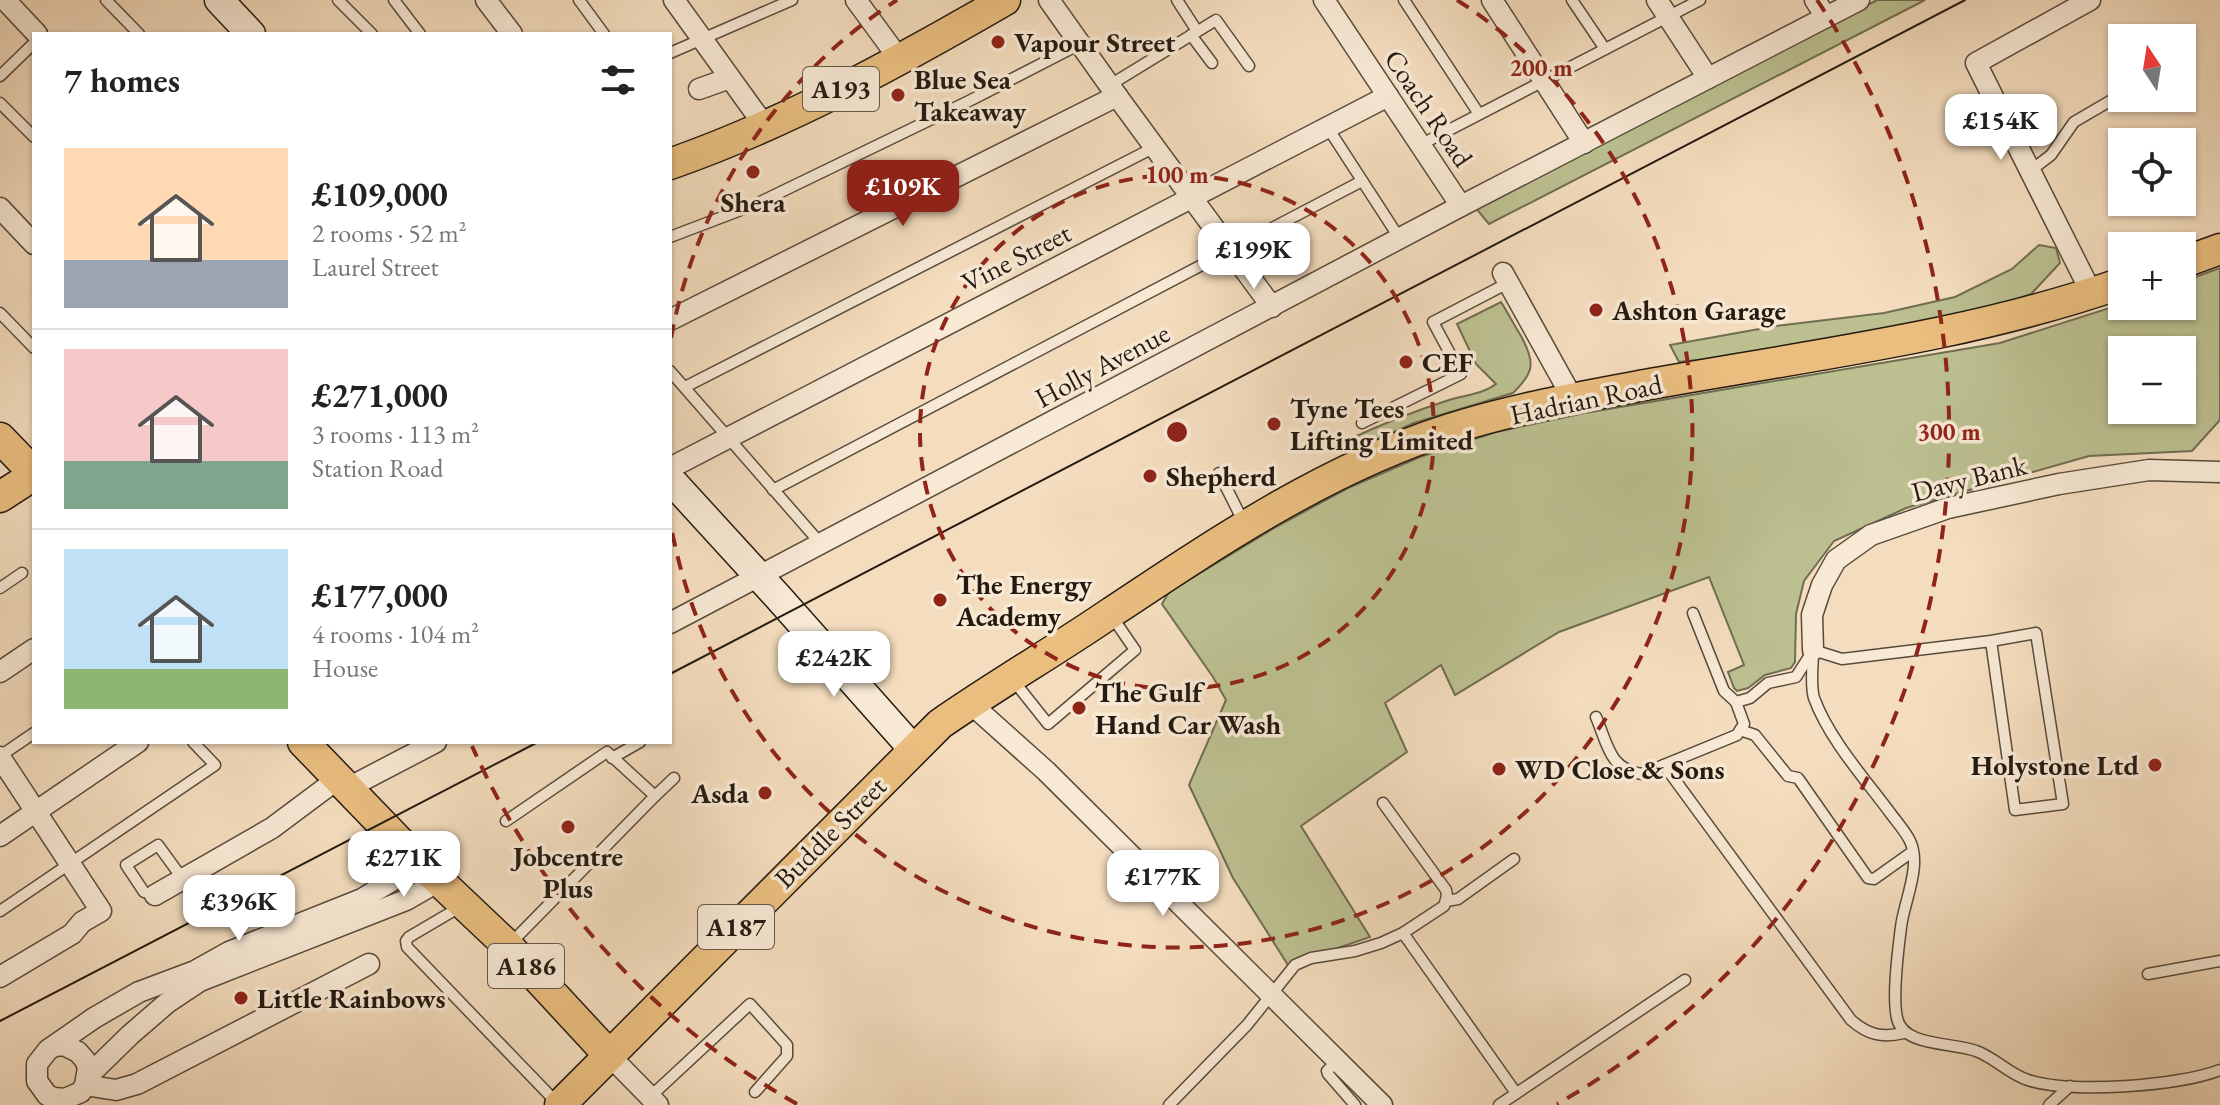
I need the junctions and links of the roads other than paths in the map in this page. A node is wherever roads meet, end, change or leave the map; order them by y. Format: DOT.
graph roads {
  1 [pos="5,0"];
  2 [pos="106,0"];
  3 [pos="219,0"];
  4 [pos="338,0"];
  5 [pos="394,0"];
  6 [pos="486,0"];
  7 [pos="579,0"];
  8 [pos="674,0"];
  9 [pos="792,0"];
  10 [pos="856,0"];
  11 [pos="1005,0"];
  12 [pos="1049,0"];
  13 [pos="1177,0"];
  14 [pos="1324,0"];
  15 [pos="1404,0"];
  16 [pos="1492,0"];
  17 [pos="1572,0"];
  18 [pos="1700,0"];
  19 [pos="1859,0"];
  20 [pos="2090,0"];
  21 [pos="1663,8"];
  22 [pos="1821,8"];
  23 [pos="35,32"];
  24 [pos="137,32"];
  25 [pos="249,32"];
  26 [pos="370,32"];
  27 [pos="418,32"];
  28 [pos="510,32"];
  29 [pos="603,32"];
  30 [pos="1194,33"];
  31 [pos="703,40"];
  32 [pos="1080,43"];
  33 [pos="32,45"];
  34 [pos="1605,49"];
  35 [pos="672,52"];
  36 [pos="900,60"];
  37 [pos="1212,63"];
  38 [pos="1249,66"];
  39 [pos="0,76"];
  40 [pos="730,78"];
  41 [pos="1708,78"];
  42 [pos="1544,81"];
  43 [pos="699,89"];
  44 [pos="1114,91"];
  45 [pos="1388,96"];
  46 [pos="2108,102"];
  47 [pos="0,103"];
  48 [pos="1479,114"];
  49 [pos="764,125"];
  50 [pos="1328,128"];
  51 [pos="32,135"];
  52 [pos="1584,143"];
  53 [pos="1420,145"];
  54 [pos="1155,147"];
  55 [pos="672,163"];
  56 [pos="2030,171"];
  57 [pos="1362,181"];
  58 [pos="1192,197"];
  59 [pos="1461,206"];
  60 [pos="0,208"];
  61 [pos="672,236"];
  62 [pos="1400,239"];
  63 [pos="32,242"];
  64 [pos="1230,249"];
  65 [pos="2220,249"];
  66 [pos="2196,258"];
  67 [pos="1506,278"];
  68 [pos="2108,288"];
  69 [pos="2092,294"];
  70 [pos="1272,307"];
  71 [pos="0,313"];
  72 [pos="672,319"];
  73 [pos="32,346"];
  74 [pos="672,373"];
  75 [pos="685,387"];
  76 [pos="1573,399"];
  77 [pos="1362,423"];
  78 [pos="729,437"];
  79 [pos="0,438"];
  80 [pos="672,467"];
  81 [pos="32,472"];
  82 [pos="2220,472"];
  83 [pos="1219,473"];
  84 [pos="32,475"];
  85 [pos="672,481"];
  86 [pos="773,490"];
  87 [pos="0,497"];
  88 [pos="1246,527"];
  89 [pos="822,545"];
  90 [pos="22,573"];
  91 [pos="759,578"];
  92 [pos="0,588"];
  93 [pos="1693,613"];
  94 [pos="1110,614"];
  95 [pos="672,622"];
  96 [pos="1991,641"];
  97 [pos="32,650"];
  98 [pos="1813,650"];
  99 [pos="0,672"];
  100 [pos="1010,676"];
  101 [pos="1736,702"];
  102 [pos="970,703"];
  103 [pos="1596,717"];
  104 [pos="1740,730"];
  105 [pos="32,734"];
  106 [pos="135,744"];
  107 [pos="195,744"];
  108 [pos="305,744"];
  109 [pos="636,744"];
  110 [pos="408,748"];
  111 [pos="913,749"];
  112 [pos="0,757"];
  113 [pos="612,758"];
  114 [pos="1664,765"];
  115 [pos="674,778"];
  116 [pos="344,783"];
  117 [pos="655,796"];
  118 [pos="1383,803"];
  119 [pos="36,812"];
  120 [pos="506,821"];
  121 [pos="0,836"];
  122 [pos="1912,852"];
  123 [pos="415,858"];
  124 [pos="1514,859"];
  125 [pos="71,864"];
  126 [pos="182,878"];
  127 [pos="439,881"];
  128 [pos="155,895"];
  129 [pos="1446,901"];
  130 [pos="464,904"];
  131 [pos="0,911"];
  132 [pos="1403,933"];
  133 [pos="508,946"];
  134 [pos="2220,961"];
  135 [pos="369,964"];
  136 [pos="2148,974"];
  137 [pos="0,977"];
  138 [pos="1685,980"];
  139 [pos="1270,994"];
  140 [pos="1904,1033"];
  141 [pos="55,1046"];
  142 [pos="609,1055"];
  143 [pos="1337,1061"];
  144 [pos="2220,1070"];
  145 [pos="86,1080"];
  146 [pos="2070,1086"];
  147 [pos="755,1092"];
  148 [pos="1516,1093"];
  149 [pos="654,1101"];
  150 [pos="65,1102"];
  151 [pos="1501,1104"];
  152 [pos="560,1105"];
  153 [pos="1169,1105"];
  154 [pos="1355,1105"];
  155 [pos="1382,1105"];
  156 [pos="2049,1105"];
  1 -- 23 [label="street"];
  2 -- 24 [label="lane"];
  3 -- 25 [label="street"];
  4 -- 26 [label="lane"];
  5 -- 27 [label="lane"];
  6 -- 28 [label="street"];
  7 -- 29 [label="lane"];
  8 -- 31 [label="street"];
  9 -- 31 [label="lane"];
  10 -- 36 [label="street"];
  11 -- 36 [label="main road, A193"];
  12 -- 32 [label="street"];
  13 -- 30 [label="lane"];
  14 -- 45 [label="street, Coach Road"];
  15 -- 48 [label="lane"];
  16 -- 42 [label="street"];
  17 -- 34 [label="lane"];
  18 -- 21 [label="lane"];
  19 -- 22 [label="street, Holly Avenue"];
  20 -- 56 [label="street"];
  21 -- 34 [label="lane"];
  21 -- 41 [label="street"];
  22 -- 41 [label="street, Holly Avenue"];
  30 -- 37 [label="lane"];
  30 -- 38 [label="lane"];
  30 -- 44 [label="lane"];
  31 -- 35 [label="lane"];
  31 -- 40 [label="street"];
  32 -- 44 [label="street"];
  32 -- 61 [label="lane"];
  33 -- 39 [label="lane"];
  34 -- 42 [label="lane"];
  36 -- 49 [label="main road, A193"];
  40 -- 43 [label="street"];
  40 -- 49 [label="street"];
  41 -- 52 [label="street, Holly Avenue"];
  42 -- 48 [label="lane"];
  42 -- 52 [label="street"];
  44 -- 54 [label="street"];
  44 -- 72 [label="street"];
  45 -- 50 [label="street, Vine Street"];
  45 -- 53 [label="street, Coach Road"];
  46 -- 56 [label="lane"];
  47 -- 51 [label="lane"];
  48 -- 53 [label="lane"];
  49 -- 55 [label="main road, A193"];
  50 -- 57 [label="lane"];
  50 -- 58 [label="street, Vine Street"];
  52 -- 59 [label="street, Holly Avenue"];
  53 -- 59 [label="street, Coach Road"];
  54 -- 58 [label="street"];
  54 -- 75 [label="lane"];
  56 -- 69 [label="street"];
  57 -- 62 [label="lane"];
  57 -- 64 [label="lane"];
  58 -- 64 [label="street"];
  58 -- 78 [label="street, Vine Street"];
  59 -- 62 [label="street, Holly Avenue"];
  60 -- 63 [label="street"];
  62 -- 70 [label="street, Holly Avenue"];
  64 -- 70 [label="street"];
  64 -- 86 [label="lane"];
  65 -- 66 [label="main road"];
  67 -- 76 [label="street"];
  67 -- 77 [label="lane"];
  68 -- 69 [label="main road, Hadrian Road / A187"];
  69 -- 76 [label="main road, Hadrian Road / A187"];
  70 -- 89 [label="street, Holly Avenue"];
  71 -- 73 [label="lane"];
  74 -- 75 [label="lane"];
  75 -- 78 [label="lane"];
  76 -- 88 [label="main road, Hadrian Road / A187"];
  78 -- 80 [label="street, Vine Street"];
  78 -- 86 [label="lane"];
  79 -- 81 [label="main road"];
  82 -- 98 [label="street, Davy Bank"];
  83 -- 88 [label="lane"];
  84 -- 87 [label="main road"];
  85 -- 91 [label="street"];
  86 -- 89 [label="lane"];
  88 -- 94 [label="main road, Hadrian Road / A187"];
  89 -- 91 [label="street, Holly Avenue"];
  90 -- 92 [label="lane"];
  91 -- 95 [label="street, Holly Avenue"];
  91 -- 111 [label="street"];
  93 -- 101 [label="lane"];
  94 -- 100 [label="main road, Hadrian Road / A187"];
  94 -- 100 [label="lane"];
  96 -- 96 [label="lane"];
  96 -- 98 [label="lane"];
  97 -- 99 [label="street"];
  98 -- 101 [label="lane"];
  98 -- 122 [label="lane"];
  100 -- 102 [label="main road, Hadrian Road / A187"];
  101 -- 104 [label="lane"];
  102 -- 111 [label="main road, Buddle Street / A187"];
  102 -- 139 [label="street"];
  103 -- 114 [label="lane"];
  104 -- 114 [label="lane"];
  104 -- 122 [label="lane"];
  105 -- 112 [label="lane"];
  106 -- 119 [label="street"];
  107 -- 125 [label="lane"];
  108 -- 116 [label="main road, A186"];
  109 -- 113 [label="lane"];
  110 -- 116 [label="street"];
  111 -- 142 [label="main road, Buddle Street / A187"];
  112 -- 119 [label="street"];
  113 -- 117 [label="lane"];
  113 -- 120 [label="lane"];
  114 -- 140 [label="lane"];
  115 -- 117 [label="lane"];
  116 -- 123 [label="main road, A186"];
  116 -- 126 [label="street"];
  117 -- 133 [label="lane"];
  118 -- 129 [label="lane"];
  119 -- 121 [label="street"];
  119 -- 125 [label="street"];
  122 -- 140 [label="lane"];
  123 -- 127 [label="main road, A186"];
  123 -- 141 [label="street"];
  124 -- 129 [label="lane"];
  125 -- 131 [label="lane"];
  125 -- 137 [label="street"];
  126 -- 128 [label="street"];
  126 -- 128 [label="lane"];
  127 -- 130 [label="main road, A186"];
  127 -- 145 [label="street"];
  129 -- 132 [label="lane"];
  130 -- 133 [label="main road, A186"];
  130 -- 152 [label="lane"];
  132 -- 139 [label="lane"];
  132 -- 148 [label="lane"];
  133 -- 142 [label="main road, A186"];
  134 -- 136 [label="lane"];
  135 -- 145 [label="street"];
  138 -- 148 [label="lane"];
  139 -- 143 [label="street"];
  139 -- 153 [label="lane"];
  140 -- 146 [label="lane"];
  141 -- 145 [label="street"];
  141 -- 150 [label="street"];
  142 -- 149 [label="street"];
  142 -- 152 [label="main road, Buddle Street / A187"];
  143 -- 154 [label="lane"];
  143 -- 155 [label="street"];
  144 -- 146 [label="lane"];
  145 -- 150 [label="street"];
  146 -- 156 [label="lane"];
  147 -- 149 [label="lane"];
  148 -- 151 [label="lane"];
}
